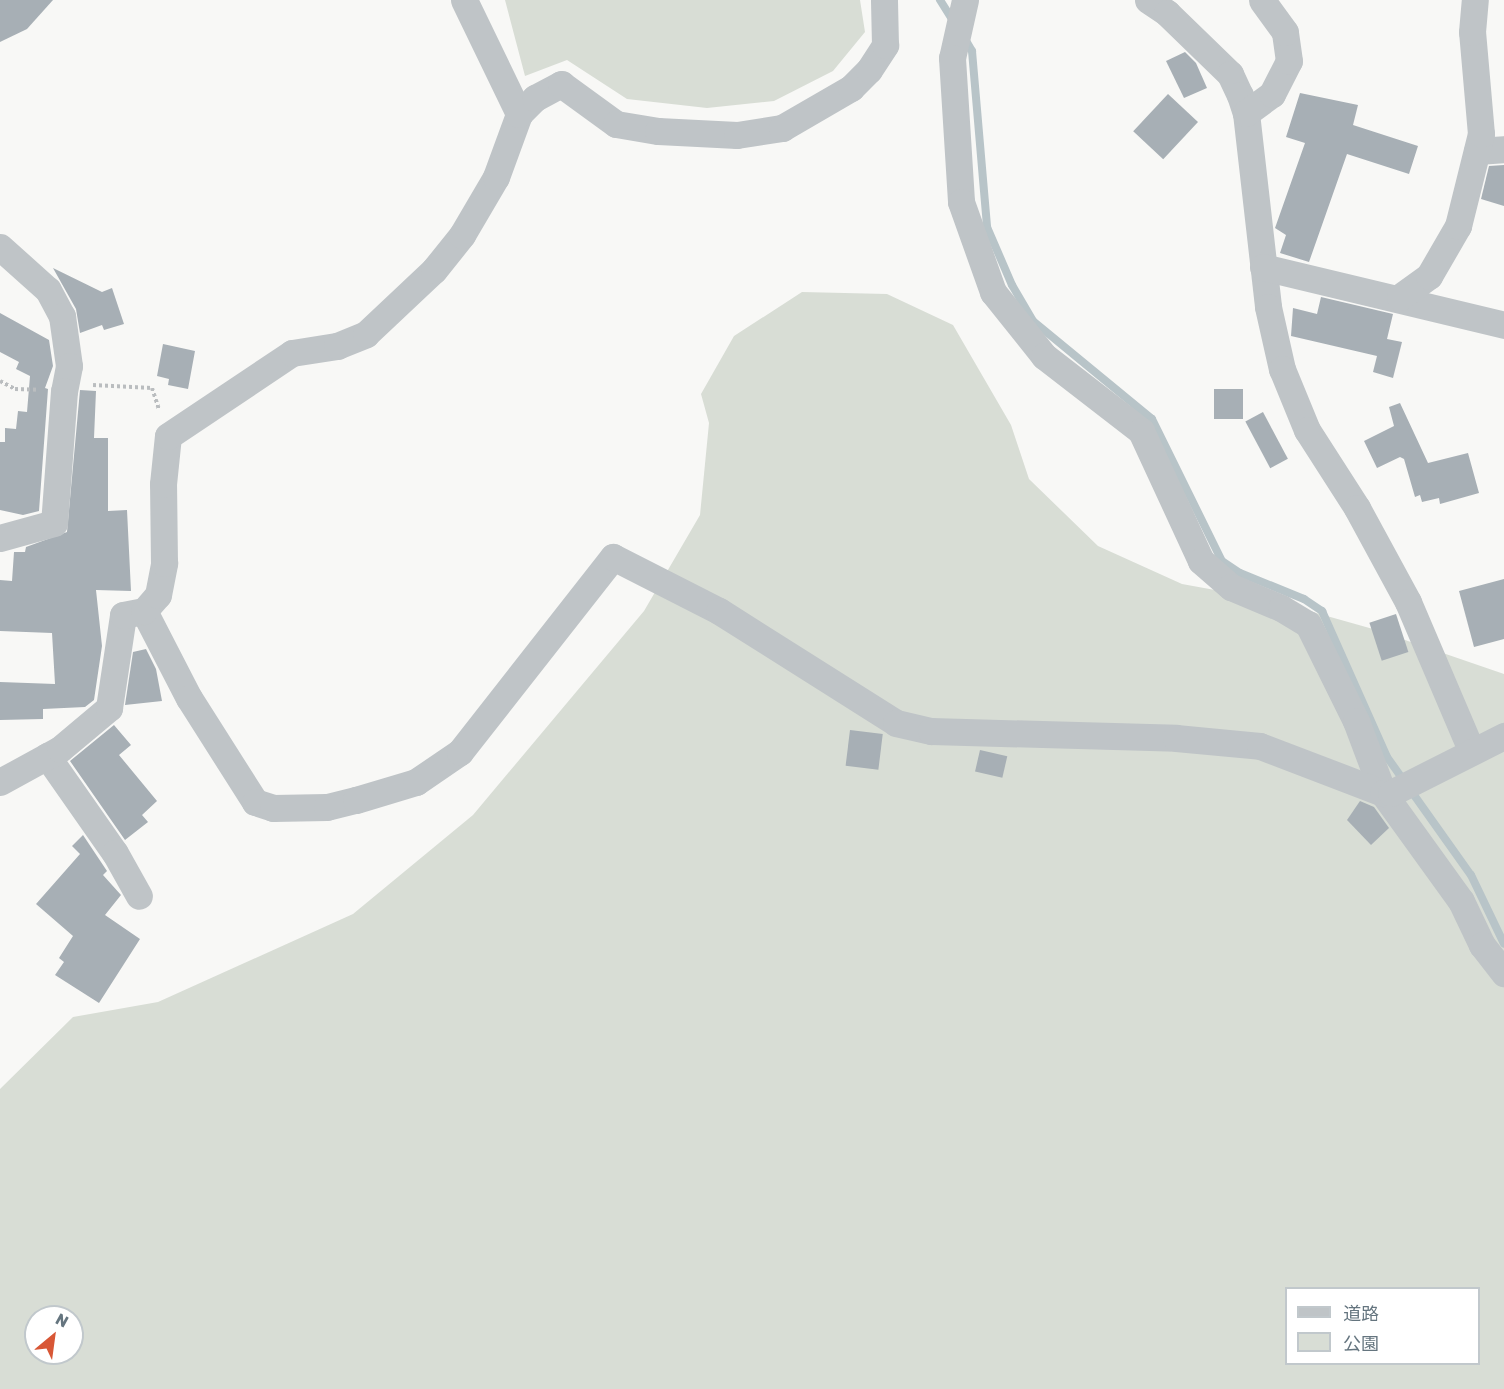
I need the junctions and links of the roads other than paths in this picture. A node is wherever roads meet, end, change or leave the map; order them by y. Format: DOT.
graph roads {
  1 [pos="464,0"];
  2 [pos="884,0"];
  3 [pos="1148,0"];
  4 [pos="1262,0"];
  5 [pos="1475,0"];
  6 [pos="966,1"];
  7 [pos="1246,113"];
  8 [pos="519,114"];
  9 [pos="1504,149"];
  10 [pos="1477,151"];
  11 [pos="0,247"];
  12 [pos="1263,267"];
  13 [pos="1400,297"];
  14 [pos="1504,325"];
  15 [pos="0,538"];
  16 [pos="144,610"];
  17 [pos="1504,736"];
  18 [pos="1471,750"];
  19 [pos="47,756"];
  20 [pos="0,782"];
  21 [pos="1396,788"];
  22 [pos="139,896"];
  23 [pos="1504,974"];
  1 -- 8 [label="street"];
  2 -- 8 [label="street"];
  3 -- 7 [label="street"];
  4 -- 7 [label="street"];
  5 -- 10 [label="street"];
  6 -- 21 [label="street"];
  7 -- 12 [label="street"];
  8 -- 16 [label="street"];
  9 -- 10 [label="street"];
  10 -- 13 [label="street"];
  11 -- 15 [label="street"];
  12 -- 13 [label="street"];
  12 -- 18 [label="street"];
  13 -- 14 [label="street"];
  16 -- 19 [label="street"];
  16 -- 21 [label="street"];
  17 -- 18 [label="street"];
  18 -- 21 [label="street"];
  19 -- 20 [label="street"];
  19 -- 22 [label="street"];
  21 -- 23 [label="street"];
}
